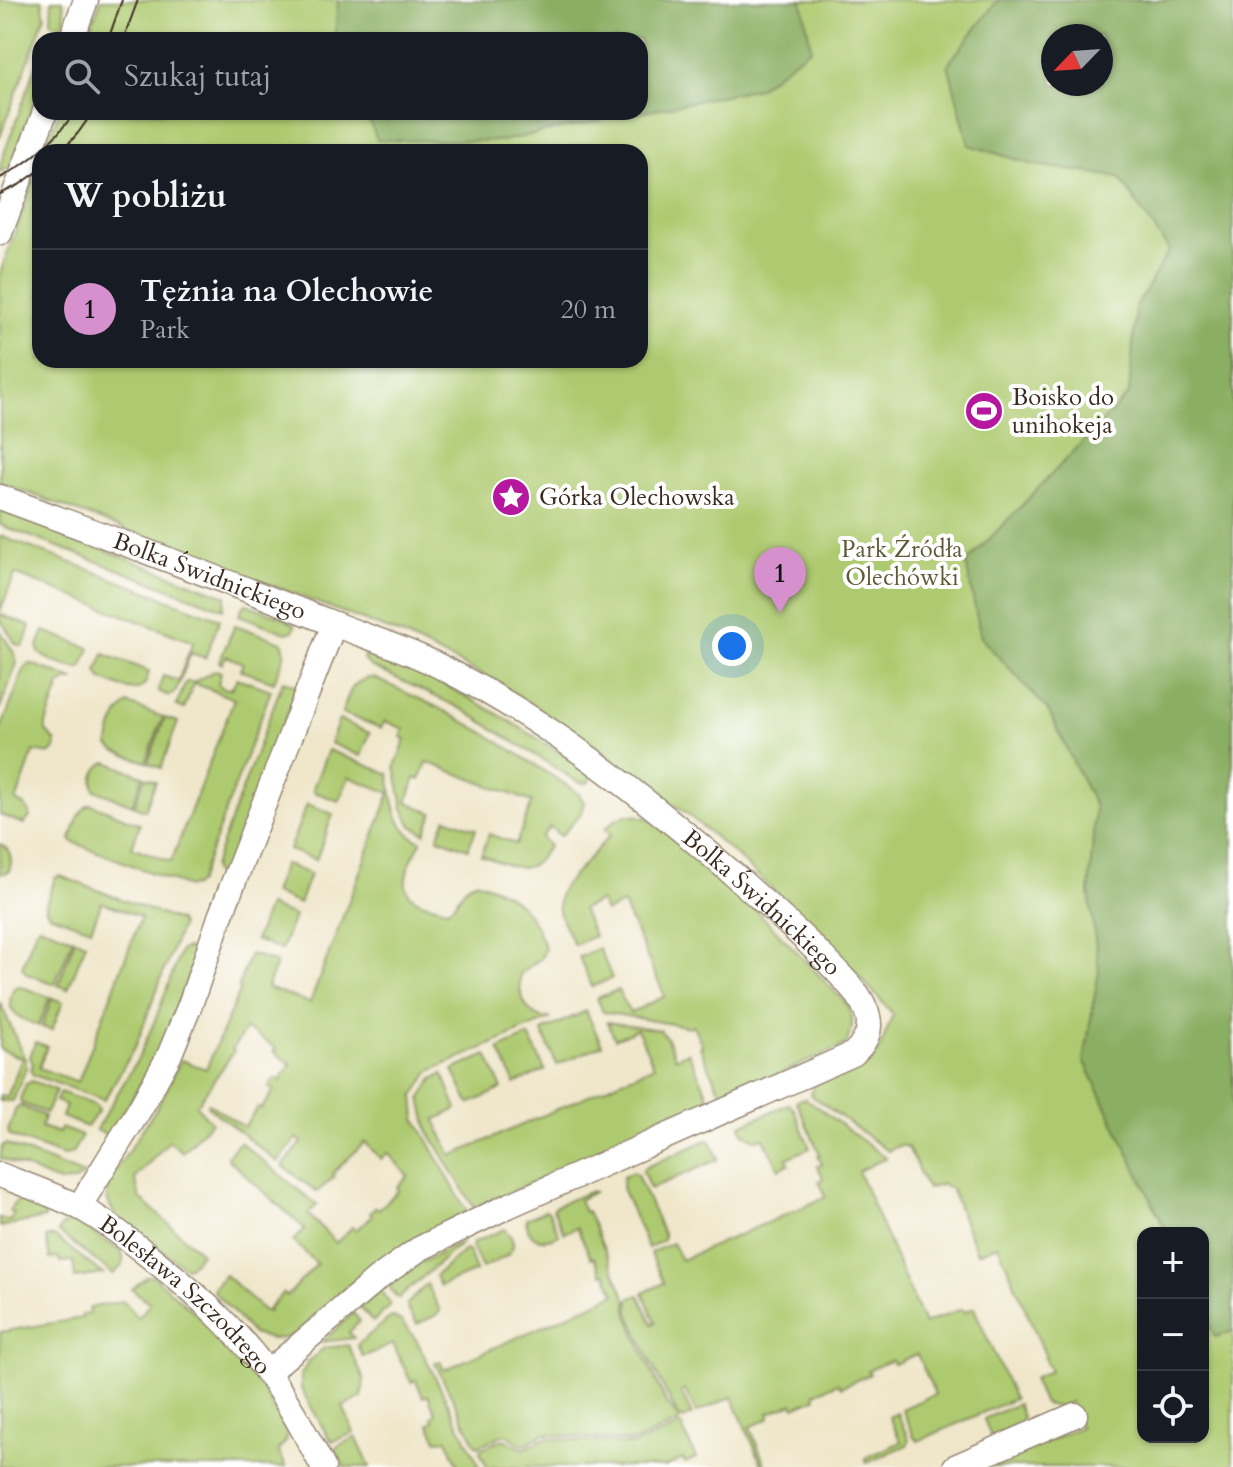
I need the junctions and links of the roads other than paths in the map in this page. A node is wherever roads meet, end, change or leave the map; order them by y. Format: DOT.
graph roads {
  1 [pos="86,0"];
  2 [pos="74,32"];
  3 [pos="42,120"];
  4 [pos="33,144"];
  5 [pos="32,147"];
  6 [pos="0,233"];
  7 [pos="0,497"];
  8 [pos="334,624"];
  9 [pos="0,1175"];
  10 [pos="79,1207"];
  11 [pos="267,1373"];
  12 [pos="1075,1415"];
  13 [pos="323,1467"];
  14 [pos="955,1467"];
  1 -- 2 [label="street"];
  3 -- 4 [label="street"];
  5 -- 6 [label="street"];
  7 -- 8 [label="street, Bolka Świdnickiego"];
  8 -- 10 [label="street"];
  8 -- 11 [label="street, Bolka Świdnickiego"];
  9 -- 10 [label="street, Bolesława Szczodrego"];
  10 -- 11 [label="street, Bolesława Szczodrego"];
  11 -- 13 [label="street, Bolesława Szczodrego"];
  12 -- 14 [label="street"];
}
